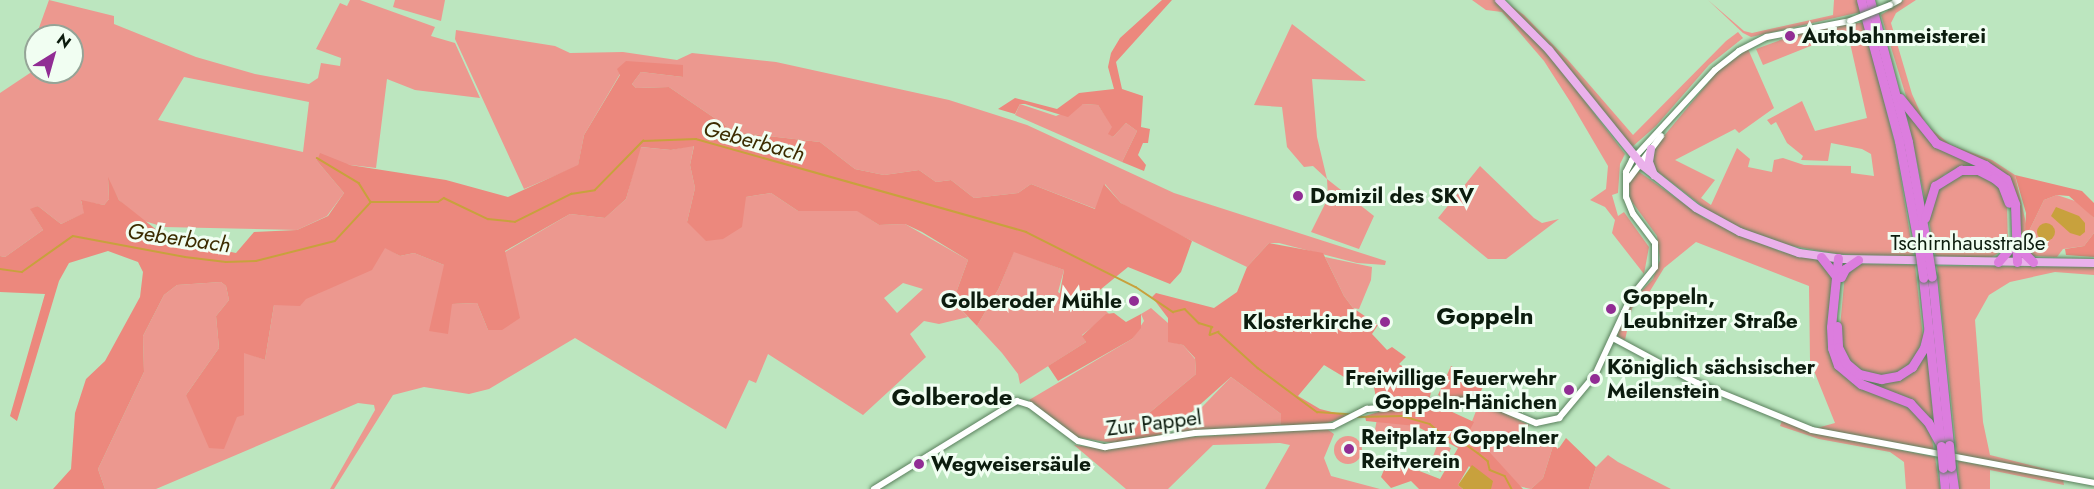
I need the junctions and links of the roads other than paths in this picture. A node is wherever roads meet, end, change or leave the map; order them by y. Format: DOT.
graph roads {
  1 [pos="1499,0"];
  2 [pos="1861,0"];
  3 [pos="1870,0"];
  4 [pos="1899,0"];
  5 [pos="1896,91"];
  6 [pos="1691,96"];
  7 [pos="1651,150"];
  8 [pos="1637,160"];
  9 [pos="1654,176"];
  10 [pos="1924,224"];
  11 [pos="2014,246"];
  12 [pos="1923,248"];
  13 [pos="1821,256"];
  14 [pos="1840,259"];
  15 [pos="1858,260"];
  16 [pos="1998,262"];
  17 [pos="2015,262"];
  18 [pos="2033,262"];
  19 [pos="2094,263"];
  20 [pos="1927,277"];
  21 [pos="1839,278"];
  22 [pos="1929,328"];
  23 [pos="1613,338"];
  24 [pos="1944,445"];
  25 [pos="1947,467"];
  26 [pos="2094,483"];
  27 [pos="874,489"];
  28 [pos="1945,489"];
  29 [pos="1954,489"];
  1 -- 8 [label="main road, Tschirnhausstraße"];
  2 -- 12 [label="highway"];
  3 -- 5 [label="highway"];
  4 -- 6 [label="street, bridge"];
  5 -- 10 [label="highway"];
  5 -- 11 [label="highway"];
  6 -- 7 [label="street"];
  6 -- 8 [label="street"];
  7 -- 8 [label="street"];
  7 -- 9 [label="main road"];
  8 -- 9 [label="main road, Tschirnhausstraße"];
  8 -- 23 [label="street"];
  9 -- 13 [label="main road, Tschirnhausstraße"];
  10 -- 11 [label="highway"];
  10 -- 12 [label="highway"];
  11 -- 16 [label="highway"];
  11 -- 17 [label="highway"];
  11 -- 18 [label="highway"];
  12 -- 20 [label="highway, bridge"];
  13 -- 14 [label="main road, Tschirnhausstraße"];
  13 -- 21 [label="highway"];
  14 -- 15 [label="main road, Tschirnhausstraße"];
  14 -- 21 [label="highway"];
  15 -- 16 [label="main road, Tschirnhausstraße"];
  15 -- 21 [label="highway"];
  16 -- 17 [label="main road, Tschirnhausstraße"];
  17 -- 18 [label="main road, Tschirnhausstraße"];
  18 -- 19 [label="main road, Tschirnhausstraße"];
  20 -- 22 [label="highway"];
  20 -- 24 [label="highway"];
  21 -- 22 [label="highway"];
  21 -- 24 [label="highway"];
  22 -- 24 [label="highway"];
  23 -- 26 [label="street"];
  23 -- 27 [label="street, Zur Pappel"];
  24 -- 25 [label="highway, bridge"];
  25 -- 28 [label="highway"];
  25 -- 29 [label="highway"];
}
